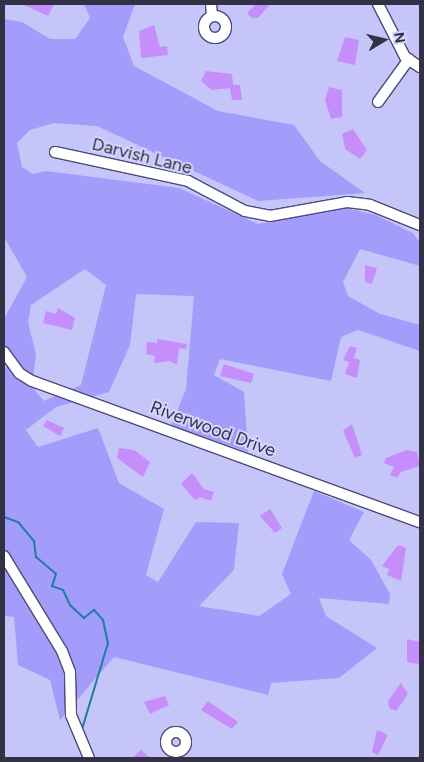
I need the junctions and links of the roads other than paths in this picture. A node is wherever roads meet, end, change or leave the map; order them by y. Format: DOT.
graph roads {
  1 [pos="211,4"];
  2 [pos="378,4"];
  3 [pos="212,16"];
  4 [pos="409,59"];
  5 [pos="420,68"];
  6 [pos="378,102"];
  7 [pos="55,152"];
  8 [pos="420,224"];
  9 [pos="4,352"];
  10 [pos="420,522"];
  11 [pos="4,556"];
  12 [pos="89,758"];
  1 -- 3 [label="street"];
  2 -- 4 [label="street"];
  4 -- 5 [label="street"];
  4 -- 6 [label="street"];
  7 -- 8 [label="street, Darvish Lane"];
  9 -- 10 [label="street, Riverwood Drive"];
  11 -- 12 [label="street"];
}
